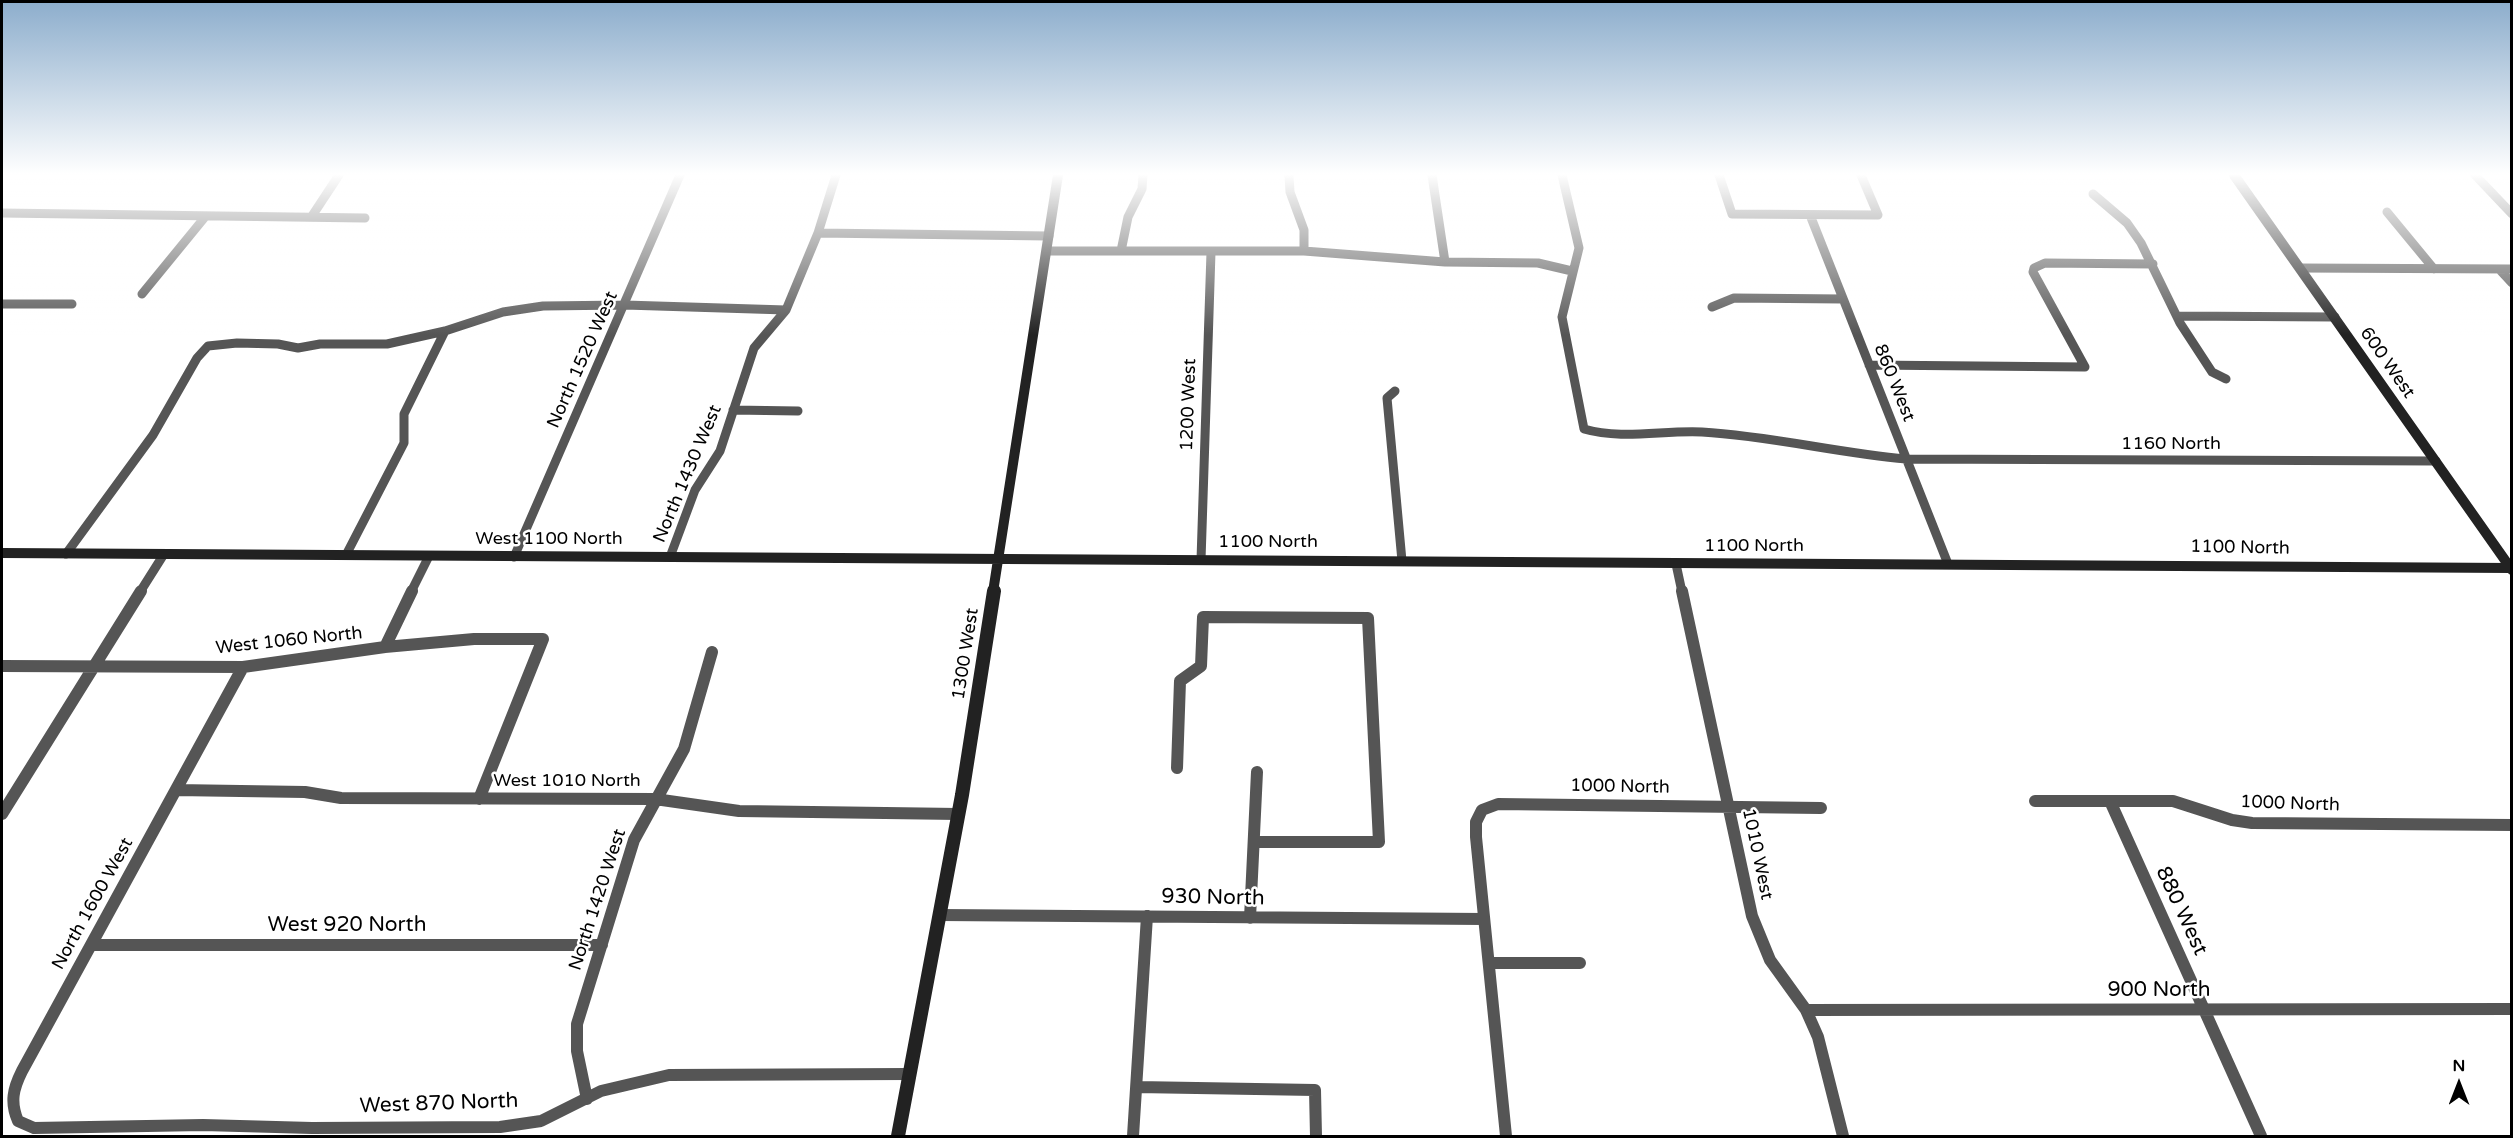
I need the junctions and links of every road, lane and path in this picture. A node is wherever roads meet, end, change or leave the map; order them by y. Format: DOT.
graph roads {
  1 [pos="196,228"];
  2 [pos="658,228"];
  3 [pos="820,228"];
  4 [pos="1049,228"];
  5 [pos="1126,228"];
  6 [pos="1303,228"];
  7 [pos="1440,228"];
  8 [pos="1574,228"];
  9 [pos="1815,228"];
  10 [pos="2130,228"];
  11 [pos="2272,228"];
  12 [pos="2400,228"];
  13 [pos="818,233"];
  14 [pos="1048,236"];
  15 [pos="1047,251"];
  16 [pos="1121,251"];
  17 [pos="1304,251"];
  18 [pos="1211,252"];
  19 [pos="1445,262"];
  20 [pos="2153,264"];
  21 [pos="2300,268"];
  22 [pos="2434,269"];
  23 [pos="2499,269"];
  24 [pos="2511,269"];
  25 [pos="1572,271"];
  26 [pos="2511,284"];
  27 [pos="142,294"];
  28 [pos="1843,299"];
  29 [pos="2,304"];
  30 [pos="72,304"];
  31 [pos="625,305"];
  32 [pos="1712,307"];
  33 [pos="786,310"];
  34 [pos="2176,316"];
  35 [pos="2335,317"];
  36 [pos="445,331"];
  37 [pos="1869,365"];
  38 [pos="2226,379"];
  39 [pos="1395,391"];
  40 [pos="733,410"];
  41 [pos="798,411"];
  42 [pos="1906,459"];
  43 [pos="2436,461"];
  44 [pos="2,553"];
  45 [pos="66,554"];
  46 [pos="164,554"];
  47 [pos="346,555"];
  48 [pos="429,556"];
  49 [pos="514,557"];
  50 [pos="670,557"];
  51 [pos="999,558"];
  52 [pos="1097,559"];
  53 [pos="1201,560"];
  54 [pos="1402,561"];
  55 [pos="1676,564"];
  56 [pos="1948,564"];
  57 [pos="2511,569"];
  58 [pos="385,647"];
  59 [pos="712,652"];
  60 [pos="2,666"];
  61 [pos="95,667"];
  62 [pos="243,667"];
  63 [pos="1177,768"];
  64 [pos="1257,772"];
  65 [pos="176,790"];
  66 [pos="480,799"];
  67 [pos="655,799"];
  68 [pos="2035,801"];
  69 [pos="2110,801"];
  70 [pos="1728,808"];
  71 [pos="1821,808"];
  72 [pos="2,814"];
  73 [pos="958,814"];
  74 [pos="2511,825"];
  75 [pos="1254,842"];
  76 [pos="940,915"];
  77 [pos="1147,916"];
  78 [pos="1250,918"];
  79 [pos="1485,919"];
  80 [pos="91,945"];
  81 [pos="602,945"];
  82 [pos="1489,963"];
  83 [pos="1580,963"];
  84 [pos="2205,1009"];
  85 [pos="2511,1009"];
  86 [pos="1806,1010"];
  87 [pos="908,1074"];
  88 [pos="1137,1087"];
  89 [pos="587,1099"];
  90 [pos="12,1104"];
  91 [pos="129,1131"];
  92 [pos="482,1132"];
  93 [pos="898,1137"];
  94 [pos="1133,1137"];
  95 [pos="1316,1137"];
  96 [pos="1506,1137"];
  97 [pos="1843,1137"];
  98 [pos="2261,1137"];
  1 -- 27 [label="street"];
  2 -- 31 [label="street, North 1520 West"];
  3 -- 13 [label="street, North 1430 West"];
  4 -- 14 [label="main road, 1300 West"];
  5 -- 16 [label="street"];
  6 -- 17 [label="street"];
  7 -- 19 [label="street"];
  8 -- 25 [label="street"];
  9 -- 28 [label="street, 860 West"];
  10 -- 20 [label="street"];
  11 -- 21 [label="main road, 600 West"];
  12 -- 22 [label="street"];
  13 -- 14 [label="street"];
  13 -- 33 [label="street, North 1430 West"];
  14 -- 15 [label="main road, 1300 West"];
  15 -- 16 [label="street"];
  15 -- 51 [label="main road, 1300 West"];
  16 -- 18 [label="street"];
  17 -- 18 [label="street"];
  17 -- 19 [label="street"];
  18 -- 53 [label="street, 1200 West"];
  19 -- 25 [label="street"];
  20 -- 34 [label="street"];
  20 -- 37 [label="street"];
  21 -- 22 [label="street"];
  21 -- 35 [label="main road, 600 West"];
  22 -- 23 [label="street"];
  23 -- 24 [label="street"];
  23 -- 26 [label="street"];
  25 -- 42 [label="street, 1160 North"];
  28 -- 32 [label="street"];
  28 -- 37 [label="street, 860 West"];
  29 -- 30 [label="street"];
  31 -- 33 [label="street"];
  31 -- 36 [label="street"];
  31 -- 49 [label="street, North 1520 West"];
  33 -- 40 [label="street, North 1430 West"];
  34 -- 35 [label="street"];
  34 -- 38 [label="street"];
  35 -- 43 [label="main road, 600 West"];
  36 -- 45 [label="street"];
  36 -- 47 [label="street"];
  37 -- 42 [label="street, 860 West"];
  39 -- 54 [label="street"];
  40 -- 41 [label="street"];
  40 -- 50 [label="street, North 1430 West"];
  42 -- 43 [label="street, 1160 North"];
  42 -- 56 [label="street, 860 West"];
  43 -- 57 [label="main road, 600 West"];
  44 -- 45 [label="main road, West 1100 North"];
  45 -- 46 [label="main road, West 1100 North"];
  46 -- 47 [label="main road, West 1100 North"];
  46 -- 61 [label="street"];
  47 -- 48 [label="main road, West 1100 North"];
  48 -- 49 [label="main road, West 1100 North"];
  48 -- 58 [label="street"];
  49 -- 50 [label="main road, West 1100 North"];
  50 -- 51 [label="main road, West 1100 North"];
  51 -- 52 [label="main road, West 1100 North"];
  51 -- 73 [label="main road, 1300 West"];
  52 -- 53 [label="main road, 1100 North"];
  53 -- 54 [label="main road, 1100 North"];
  54 -- 55 [label="main road, 1100 North"];
  55 -- 56 [label="main road, 1100 North"];
  55 -- 70 [label="street, 1010 West"];
  56 -- 57 [label="main road, 1100 North"];
  58 -- 62 [label="street, West 1060 North"];
  58 -- 66 [label="street, West 1060 North"];
  59 -- 67 [label="street, North 1420 West"];
  60 -- 61 [label="street, West 1060 North"];
  61 -- 62 [label="street, West 1060 North"];
  61 -- 72 [label="street"];
  62 -- 65 [label="street, North 1600 West"];
  63 -- 75 [label="street"];
  64 -- 75 [label="street"];
  65 -- 66 [label="street, West 1010 North"];
  65 -- 80 [label="street, North 1600 West"];
  66 -- 67 [label="street, West 1010 North"];
  67 -- 73 [label="street, West 1010 North"];
  67 -- 81 [label="street, North 1420 West"];
  68 -- 69 [label="street, 1000 North"];
  69 -- 74 [label="street, 1000 North"];
  69 -- 84 [label="street, 880 West"];
  70 -- 71 [label="street, 1000 North"];
  70 -- 79 [label="street, 1000 North"];
  70 -- 86 [label="street, 1010 West"];
  73 -- 76 [label="main road, 1300 West"];
  75 -- 78 [label="street"];
  76 -- 77 [label="street, 930 North"];
  76 -- 87 [label="main road, 1300 West"];
  77 -- 78 [label="street, 930 North"];
  77 -- 88 [label="street"];
  78 -- 79 [label="street, 930 North"];
  79 -- 82 [label="street, 1000 North"];
  80 -- 81 [label="street, West 920 North"];
  80 -- 90 [label="street, North 1600 West"];
  81 -- 89 [label="street, North 1420 West"];
  82 -- 83 [label="street"];
  82 -- 96 [label="street, 1000 North"];
  84 -- 85 [label="street, 900 North"];
  84 -- 86 [label="street, 900 North"];
  84 -- 98 [label="street, 880 West"];
  86 -- 97 [label="street, 1010 West"];
  87 -- 89 [label="street, West 870 North"];
  87 -- 93 [label="main road, 1300 West"];
  88 -- 94 [label="street"];
  88 -- 95 [label="street"];
  89 -- 92 [label="street, West 870 North"];
  90 -- 91 [label="street, West 870 North"];
  91 -- 92 [label="street, West 870 North"];
}
